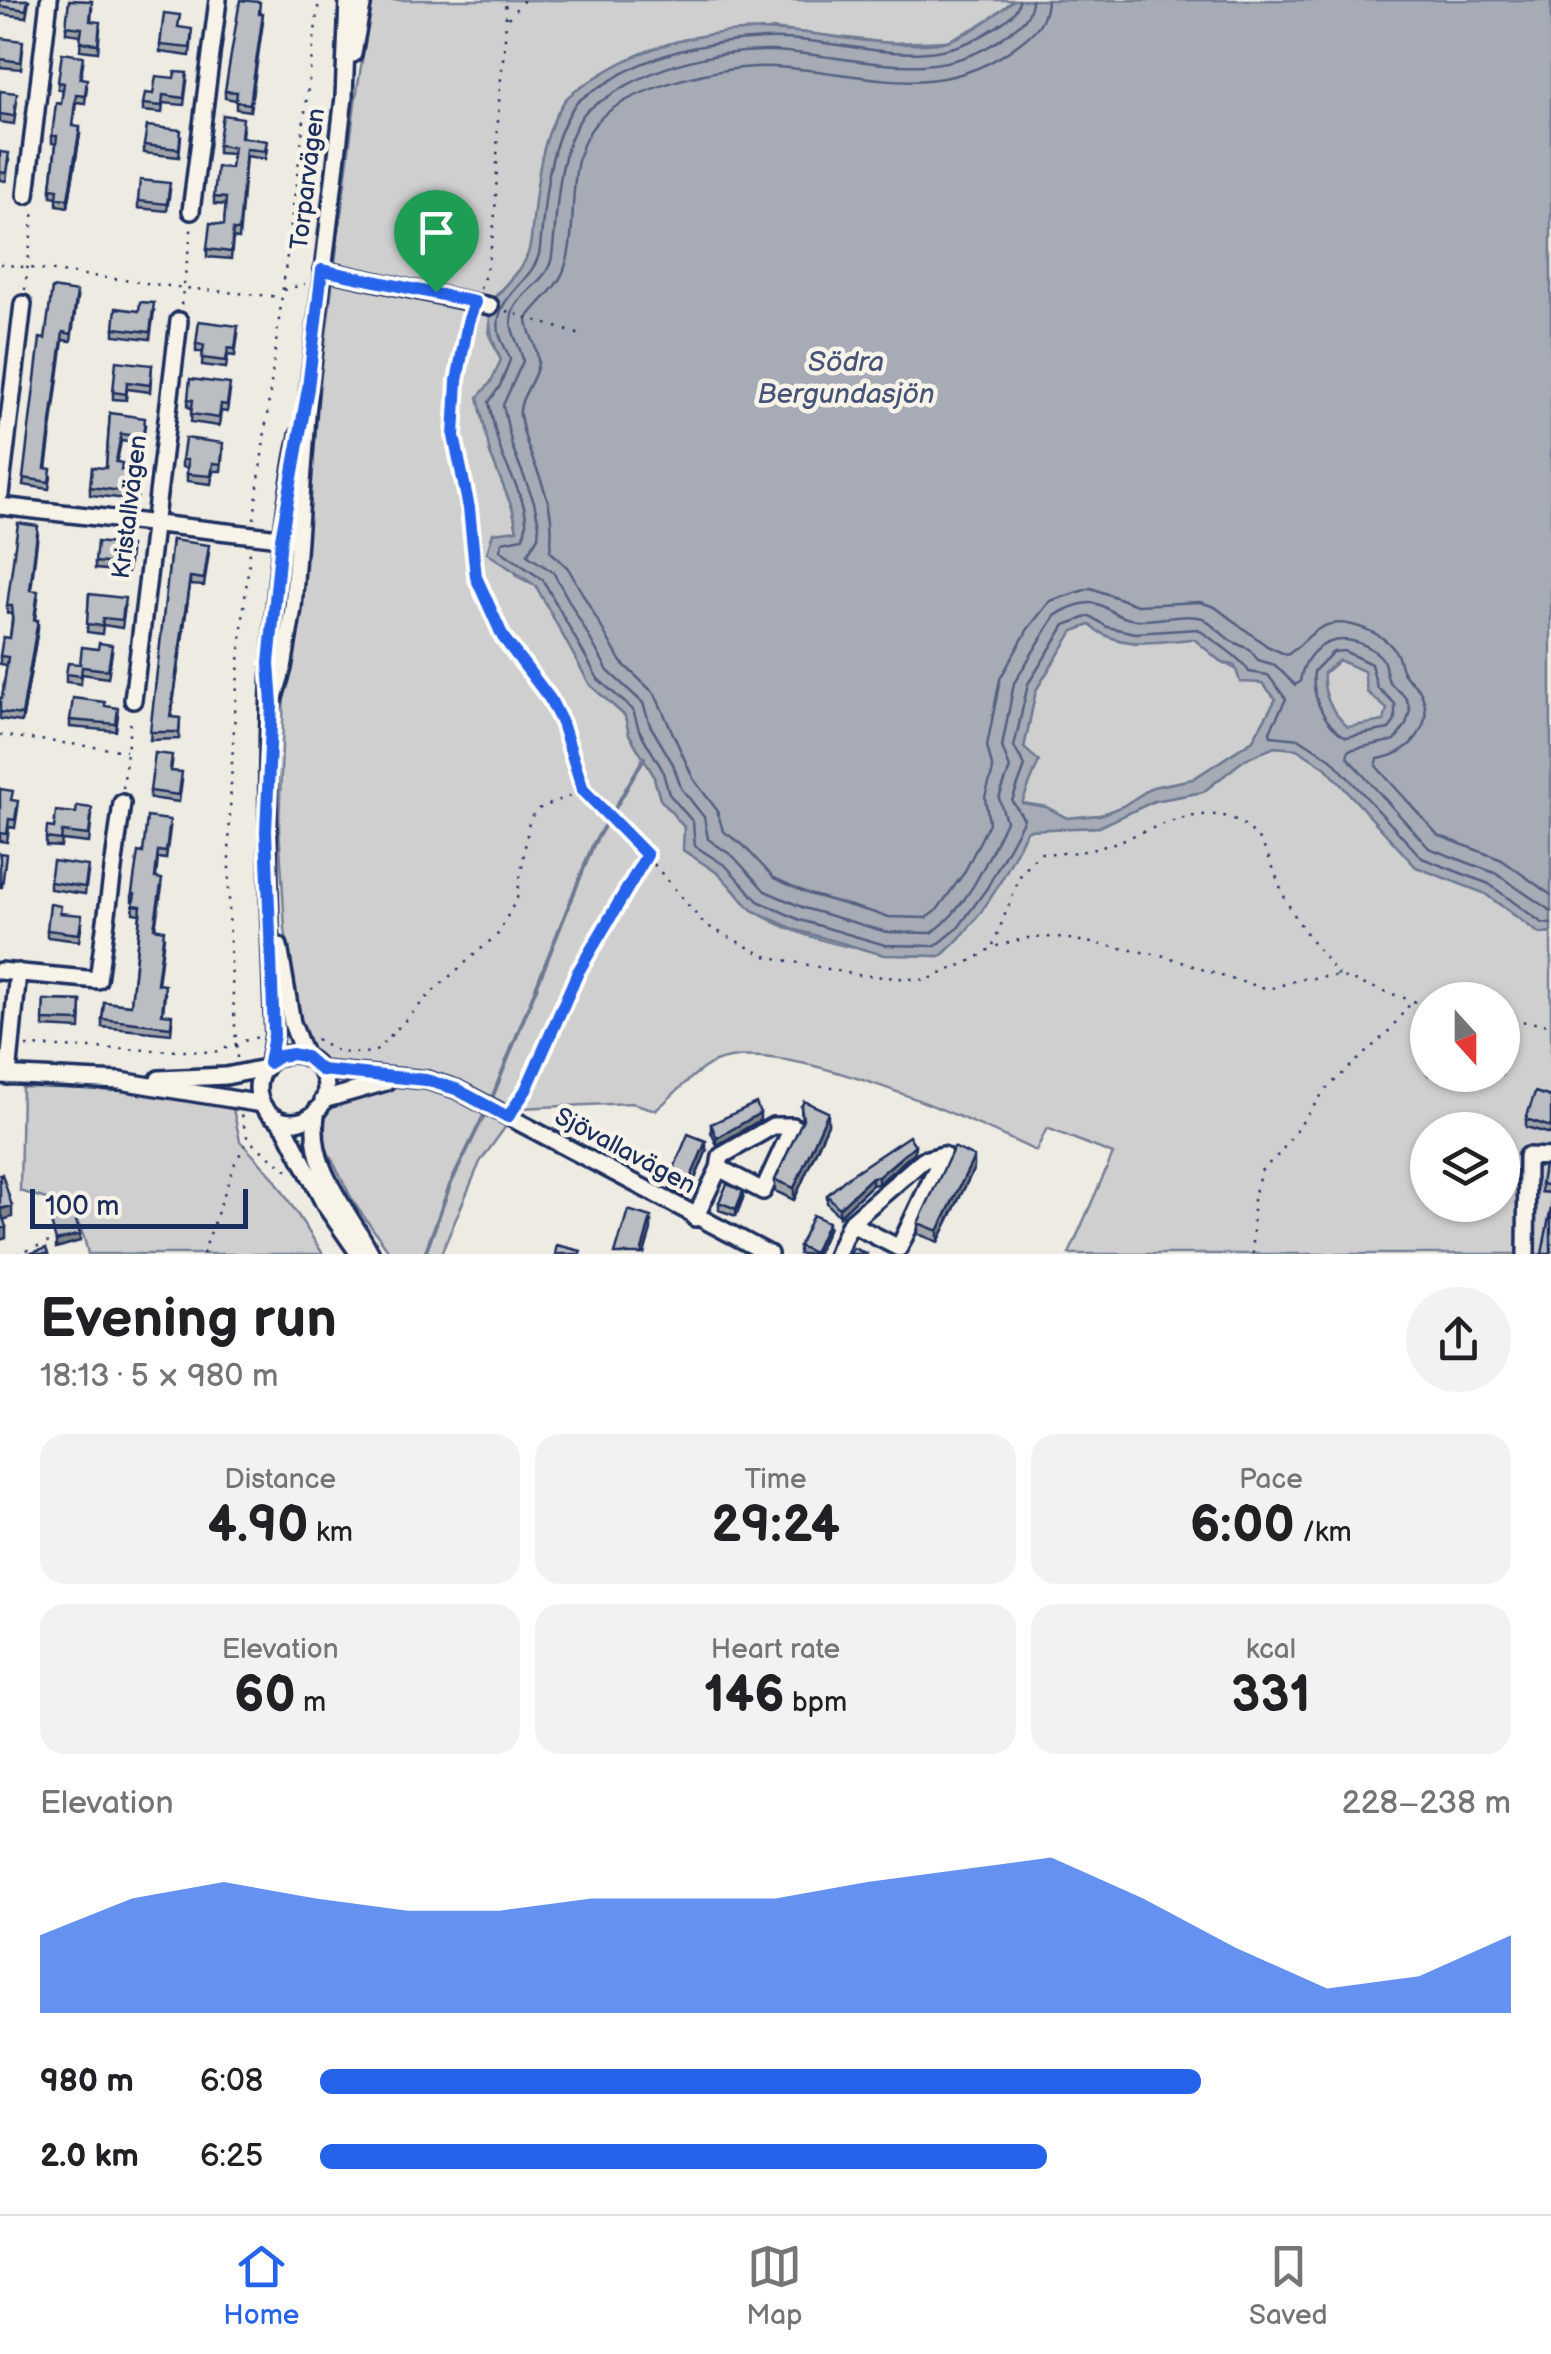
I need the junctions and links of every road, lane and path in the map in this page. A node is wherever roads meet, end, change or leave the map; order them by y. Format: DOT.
graph roads {
  1 [pos="50,0"];
  2 [pos="218,0"];
  3 [pos="348,0"];
  4 [pos="363,0"];
  5 [pos="505,0"];
  6 [pos="524,0"];
  7 [pos="507,19"];
  8 [pos="344,97"];
  9 [pos="26,195"];
  10 [pos="192,210"];
  11 [pos="0,264"];
  12 [pos="27,268"];
  13 [pos="322,274"];
  14 [pos="184,288"];
  15 [pos="283,290"];
  16 [pos="282,297"];
  17 [pos="23,304"];
  18 [pos="482,304"];
  19 [pos="179,321"];
  20 [pos="584,336"];
  21 [pos="308,388"];
  22 [pos="0,494"];
  23 [pos="0,506"];
  24 [pos="152,524"];
  25 [pos="281,539"];
  26 [pos="300,540"];
  27 [pos="134,700"];
  28 [pos="272,704"];
  29 [pos="0,736"];
  30 [pos="126,751"];
  31 [pos="583,790"];
  32 [pos="122,803"];
  33 [pos="647,855"];
  34 [pos="268,873"];
  35 [pos="993,947"];
  36 [pos="0,970"];
  37 [pos="18,972"];
  38 [pos="1338,976"];
  39 [pos="1410,1001"];
  40 [pos="1410,1004"];
  41 [pos="1520,1020"];
  42 [pos="1551,1024"];
  43 [pos="310,1036"];
  44 [pos="11,1046"];
  45 [pos="236,1046"];
  46 [pos="306,1057"];
  47 [pos="267,1066"];
  48 [pos="321,1070"];
  49 [pos="4,1076"];
  50 [pos="399,1078"];
  51 [pos="120,1081"];
  52 [pos="262,1104"];
  53 [pos="320,1105"];
  54 [pos="496,1110"];
  55 [pos="277,1118"];
  56 [pos="248,1140"];
  57 [pos="1551,1157"];
  58 [pos="719,1168"];
  59 [pos="696,1218"];
  60 [pos="850,1223"];
  61 [pos="49,1242"];
  62 [pos="17,1254"];
  63 [pos="203,1254"];
  64 [pos="360,1254"];
  65 [pos="371,1254"];
  66 [pos="770,1254"];
  67 [pos="838,1254"];
  68 [pos="1253,1254"];
  69 [pos="1526,1254"];
  1 -- 9 [label="street"];
  2 -- 10 [label="street"];
  3 -- 8 [label="street, Torparvägen"];
  4 -- 8 [label="street, Torparvägen"];
  5 -- 7 [label="path"];
  6 -- 7 [label="path"];
  7 -- 18 [label="path"];
  8 -- 13 [label="street, Torparvägen"];
  9 -- 12 [label="path"];
  10 -- 14 [label="path"];
  11 -- 12 [label="path"];
  12 -- 14 [label="path"];
  12 -- 17 [label="path"];
  13 -- 15 [label="path"];
  13 -- 18 [label="street"];
  13 -- 21 [label="street, Torparvägen"];
  14 -- 16 [label="path"];
  14 -- 19 [label="path"];
  17 -- 22 [label="street"];
  18 -- 20 [label="path"];
  18 -- 31 [label="path"];
  19 -- 24 [label="street, Kristallvägen"];
  21 -- 25 [label="street, Torparvägen"];
  21 -- 26 [label="street, Torparvägen"];
  23 -- 24 [label="street"];
  24 -- 25 [label="street"];
  24 -- 27 [label="street, Kristallvägen"];
  25 -- 26 [label="street"];
  25 -- 28 [label="street, Torparvägen"];
  26 -- 28 [label="street, Torparvägen"];
  27 -- 30 [label="path"];
  28 -- 34 [label="street, Torparvägen"];
  29 -- 30 [label="path"];
  30 -- 32 [label="path"];
  31 -- 33 [label="path"];
  31 -- 43 [label="path"];
  32 -- 37 [label="street"];
  33 -- 35 [label="path"];
  33 -- 54 [label="path"];
  34 -- 46 [label="street, Torparvägen"];
  34 -- 47 [label="street, Torparvägen"];
  35 -- 38 [label="path"];
  35 -- 38 [label="path"];
  36 -- 37 [label="street"];
  37 -- 44 [label="street"];
  38 -- 39 [label="path"];
  40 -- 68 [label="path"];
  41 -- 42 [label="path"];
  44 -- 45 [label="path"];
  44 -- 49 [label="street"];
  46 -- 47 [label="street"];
  46 -- 48 [label="street"];
  47 -- 51 [label="street"];
  47 -- 52 [label="street"];
  48 -- 50 [label="street, Sjövallavägen"];
  48 -- 53 [label="street"];
  49 -- 51 [label="street"];
  50 -- 53 [label="street, Sjövallavägen"];
  50 -- 54 [label="street, Sjövallavägen"];
  51 -- 52 [label="street"];
  52 -- 55 [label="street"];
  53 -- 55 [label="street"];
  53 -- 65 [label="street"];
  54 -- 59 [label="street, Sjövallavägen"];
  55 -- 64 [label="street"];
  56 -- 63 [label="path"];
  57 -- 69 [label="street"];
  58 -- 58 [label="street"];
  58 -- 59 [label="street"];
  59 -- 66 [label="street, Sjövallavägen"];
  60 -- 60 [label="street"];
  60 -- 67 [label="street"];
  61 -- 62 [label="path"];
}
